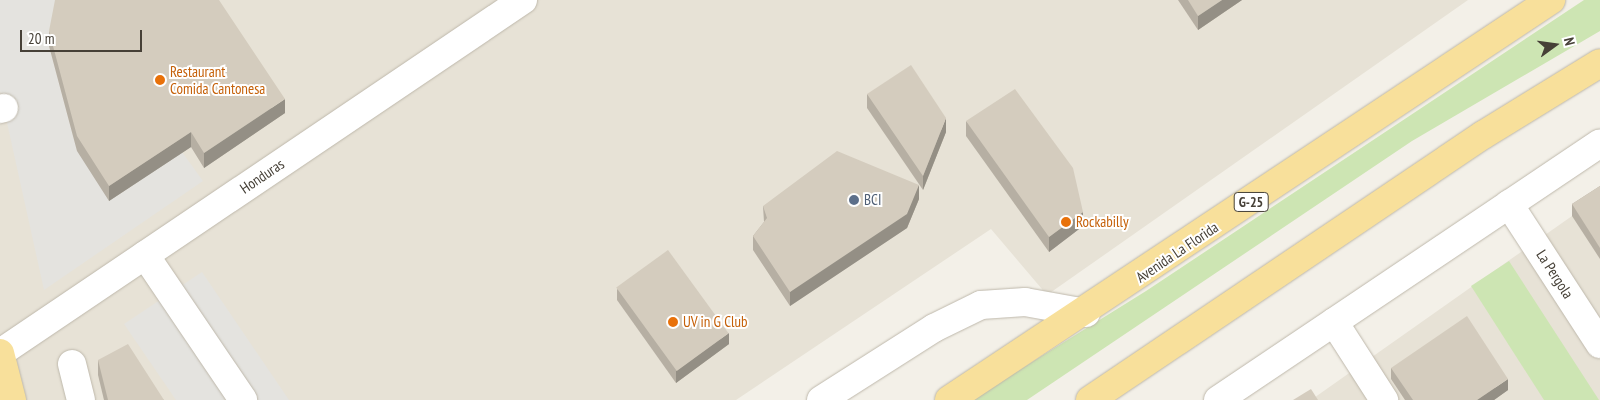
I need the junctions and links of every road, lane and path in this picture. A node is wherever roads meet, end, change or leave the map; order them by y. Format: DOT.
graph roads {
  1 [pos="523,0"];
  2 [pos="1551,0"];
  3 [pos="1600,63"];
  4 [pos="1600,143"];
  5 [pos="1509,204"];
  6 [pos="144,256"];
  7 [pos="1086,313"];
  8 [pos="1334,322"];
  9 [pos="1600,344"];
  10 [pos="0,353"];
  11 [pos="72,364"];
  12 [pos="12,400"];
  13 [pos="81,400"];
  14 [pos="244,400"];
  15 [pos="821,400"];
  16 [pos="949,400"];
  17 [pos="1090,400"];
  18 [pos="1218,400"];
  19 [pos="1384,400"];
  1 -- 6 [label="street, Honduras"];
  2 -- 7 [label="main road, Avenida La Florida / G-25"];
  3 -- 17 [label="main road"];
  4 -- 5 [label="street"];
  5 -- 8 [label="street"];
  5 -- 9 [label="street, La Pergola"];
  6 -- 10 [label="street, Honduras"];
  6 -- 14 [label="street"];
  7 -- 15 [label="street"];
  7 -- 16 [label="main road, Avenida La Florida / G-25"];
  8 -- 18 [label="street"];
  8 -- 19 [label="street"];
  10 -- 12 [label="main road"];
  11 -- 13 [label="street"];
}
